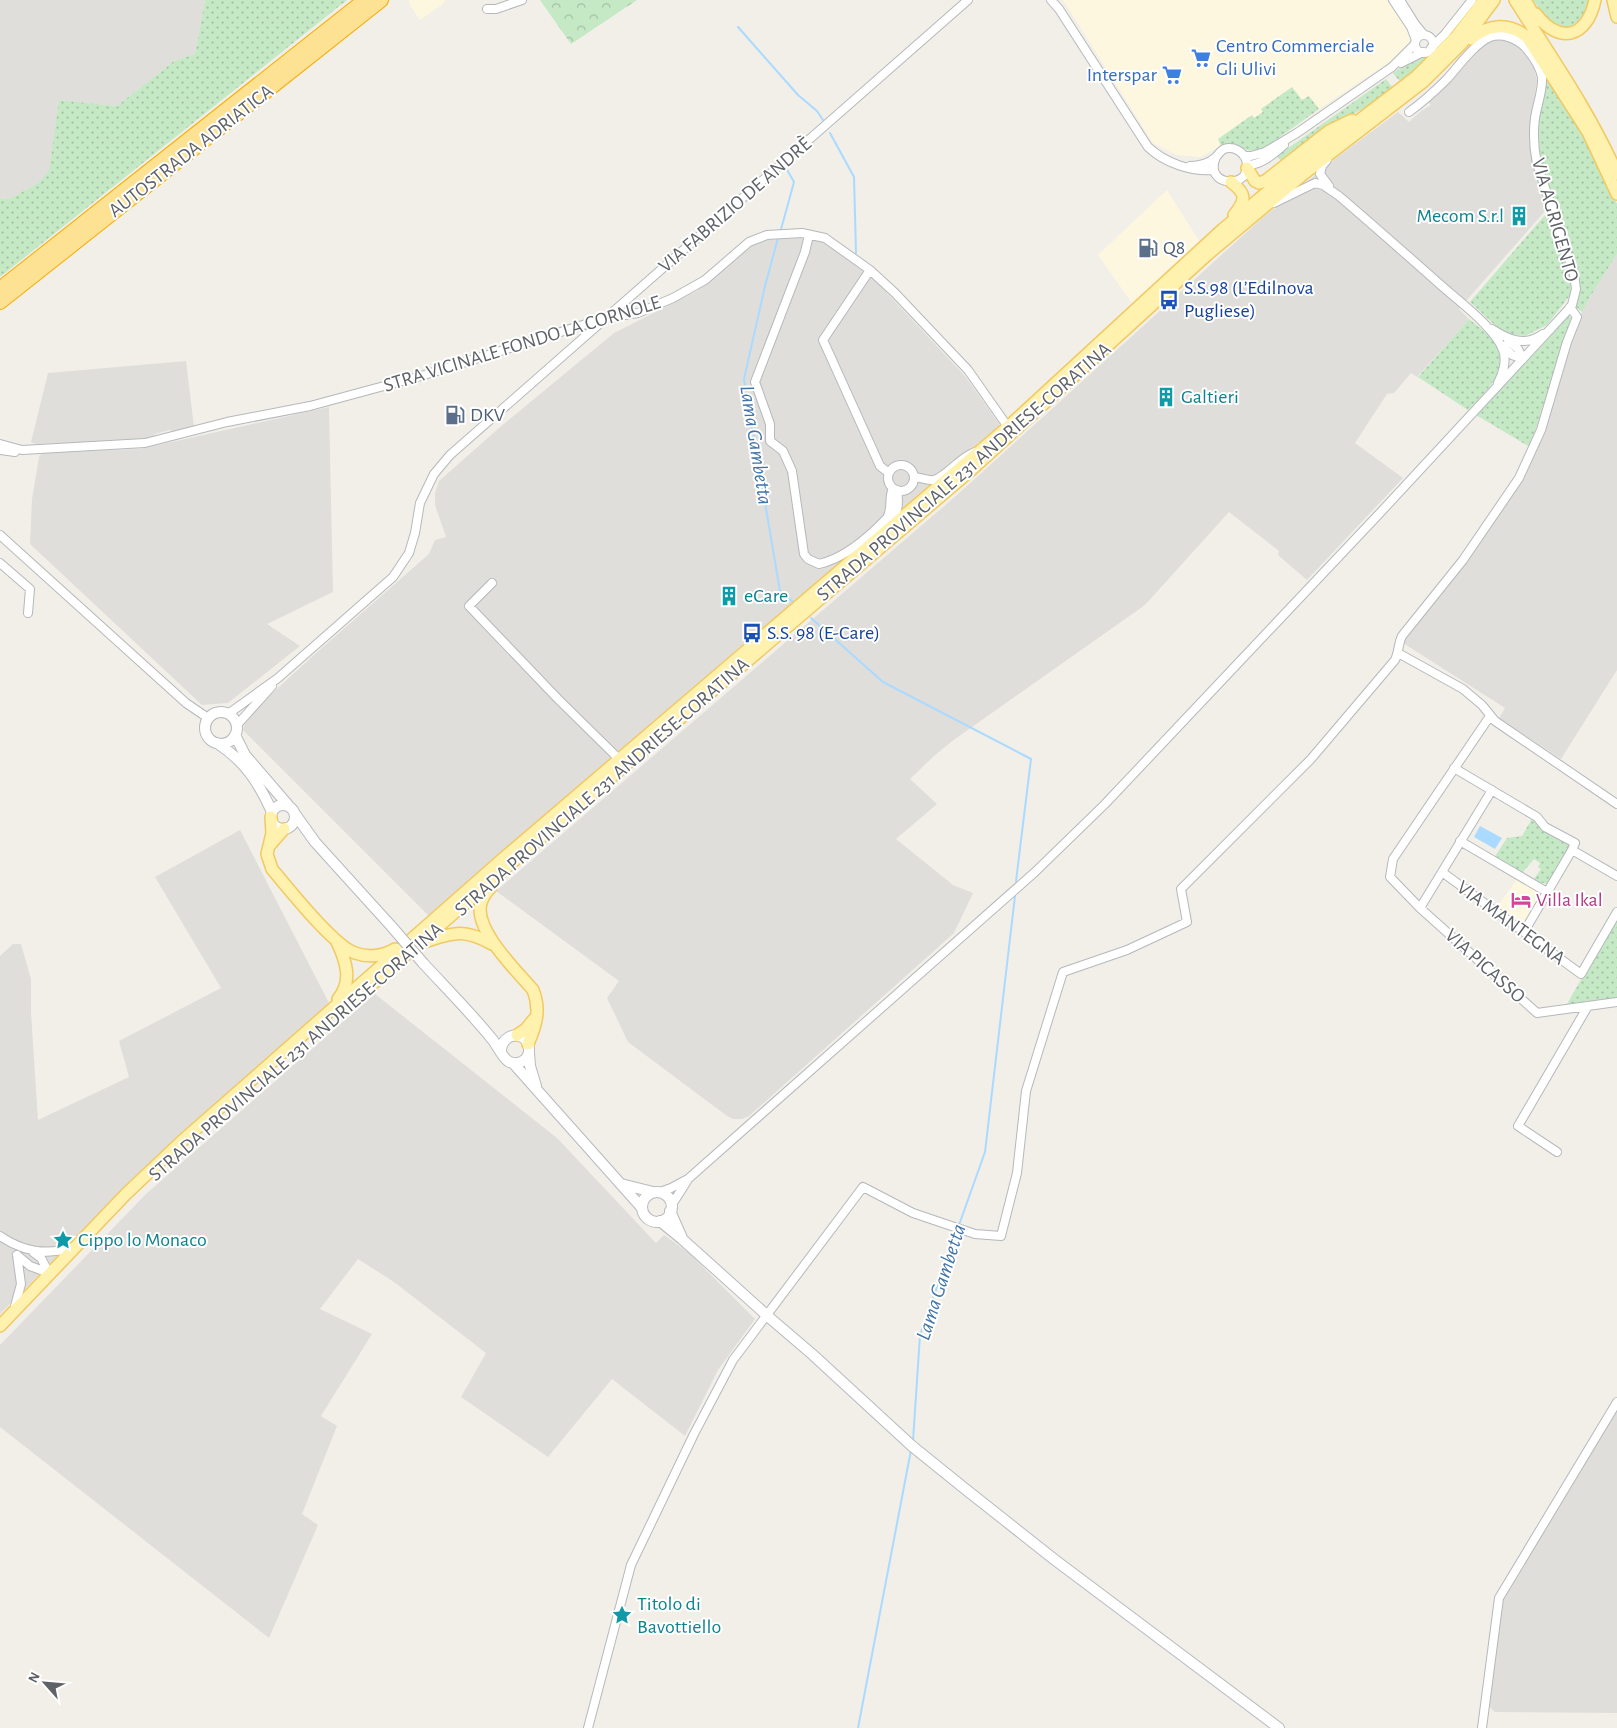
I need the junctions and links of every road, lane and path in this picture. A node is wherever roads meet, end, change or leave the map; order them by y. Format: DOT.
graph roads {
  1 [pos="365,0"];
  2 [pos="381,0"];
  3 [pos="522,0"];
  4 [pos="968,0"];
  5 [pos="1052,0"];
  6 [pos="1055,0"];
  7 [pos="1393,0"];
  8 [pos="1400,0"];
  9 [pos="1472,0"];
  10 [pos="1484,0"];
  11 [pos="1494,0"];
  12 [pos="1515,0"];
  13 [pos="1526,0"];
  14 [pos="1595,0"];
  15 [pos="1613,0"];
  16 [pos="1059,8"];
  17 [pos="487,9"];
  18 [pos="1617,17"];
  19 [pos="1448,29"];
  20 [pos="1426,35"];
  21 [pos="1415,42"];
  22 [pos="1431,48"];
  23 [pos="1423,52"];
  24 [pos="1392,67"];
  25 [pos="1423,82"];
  26 [pos="1380,105"];
  27 [pos="1409,112"];
  28 [pos="1297,133"];
  29 [pos="1335,150"];
  30 [pos="1244,156"];
  31 [pos="1216,157"];
  32 [pos="1617,159"];
  33 [pos="1186,166"];
  34 [pos="1247,166"];
  35 [pos="1214,170"];
  36 [pos="1617,174"];
  37 [pos="1231,182"];
  38 [pos="1617,194"];
  39 [pos="1339,196"];
  40 [pos="1255,213"];
  41 [pos="1223,229"];
  42 [pos="809,235"];
  43 [pos="870,270"];
  44 [pos="0,289"];
  45 [pos="0,302"];
  46 [pos="1570,307"];
  47 [pos="605,318"];
  48 [pos="1554,326"];
  49 [pos="1502,340"];
  50 [pos="1522,359"];
  51 [pos="1493,391"];
  52 [pos="1008,427"];
  53 [pos="0,444"];
  54 [pos="0,450"];
  55 [pos="22,450"];
  56 [pos="982,450"];
  57 [pos="889,473"];
  58 [pos="914,477"];
  59 [pos="895,489"];
  60 [pos="0,535"];
  61 [pos="874,543"];
  62 [pos="0,563"];
  63 [pos="492,582"];
  64 [pos="28,614"];
  65 [pos="1398,653"];
  66 [pos="278,678"];
  67 [pos="228,714"];
  68 [pos="1490,716"];
  69 [pos="208,718"];
  70 [pos="235,730"];
  71 [pos="217,744"];
  72 [pos="619,759"];
  73 [pos="1454,768"];
  74 [pos="1492,790"];
  75 [pos="1617,804"];
  76 [pos="288,806"];
  77 [pos="272,814"];
  78 [pos="295,814"];
  79 [pos="288,827"];
  80 [pos="1460,841"];
  81 [pos="315,842"];
  82 [pos="269,847"];
  83 [pos="1572,850"];
  84 [pos="513,862"];
  85 [pos="1442,872"];
  86 [pos="1617,876"];
  87 [pos="1548,892"];
  88 [pos="1420,908"];
  89 [pos="1617,912"];
  90 [pos="1524,932"];
  91 [pos="418,939"];
  92 [pos="336,941"];
  93 [pos="496,947"];
  94 [pos="1617,1002"];
  95 [pos="1588,1006"];
  96 [pos="326,1014"];
  97 [pos="537,1016"];
  98 [pos="476,1021"];
  99 [pos="513,1036"];
  100 [pos="529,1048"];
  101 [pos="501,1052"];
  102 [pos="513,1063"];
  103 [pos="538,1092"];
  104 [pos="1557,1152"];
  105 [pos="688,1179"];
  106 [pos="620,1184"];
  107 [pos="656,1192"];
  108 [pos="642,1208"];
  109 [pos="671,1209"];
  110 [pos="660,1221"];
  111 [pos="88,1234"];
  112 [pos="0,1236"];
  113 [pos="682,1239"];
  114 [pos="9,1243"];
  115 [pos="76,1246"];
  116 [pos="31,1251"];
  117 [pos="17,1255"];
  118 [pos="49,1273"];
  119 [pos="13,1311"];
  120 [pos="766,1315"];
  121 [pos="0,1326"];
  122 [pos="1617,1402"];
  123 [pos="588,1728"];
  124 [pos="1278,1728"];
  125 [pos="1482,1728"];
  1 -- 44 [label="highway, AUTOSTRADA ADRIATICA"];
  2 -- 45 [label="highway, AUTOSTRADA ADRIATICA"];
  3 -- 17 [label="street"];
  4 -- 47 [label="street, VIA FABRIZIO DE ANDRÈ"];
  5 -- 16 [label="street"];
  6 -- 16 [label="street"];
  7 -- 21 [label="street"];
  8 -- 20 [label="street"];
  9 -- 19 [label="street"];
  10 -- 26 [label="main road, STRADA PROVINCIALE 231 ANDRIESE-CORATINA"];
  11 -- 25 [label="main road, STRADA PROVINCIALE 231 ANDRIESE-CORATINA"];
  12 -- 36 [label="main road"];
  13 -- 14 [label="main road"];
  13 -- 32 [label="main road"];
  15 -- 18 [label="main road"];
  16 -- 33 [label="street"];
  19 -- 20 [label="street"];
  19 -- 22 [label="street"];
  20 -- 21 [label="street"];
  20 -- 22 [label="street"];
  21 -- 23 [label="street"];
  21 -- 24 [label="street"];
  22 -- 23 [label="street"];
  23 -- 24 [label="street"];
  24 -- 28 [label="street"];
  25 -- 29 [label="main road, STRADA PROVINCIALE 231 ANDRIESE-CORATINA"];
  25 -- 38 [label="main road"];
  26 -- 34 [label="main road"];
  26 -- 41 [label="main road, STRADA PROVINCIALE 231 ANDRIESE-CORATINA"];
  27 -- 46 [label="street, VIA AGRIGENTO"];
  28 -- 30 [label="street"];
  28 -- 34 [label="street"];
  29 -- 39 [label="street"];
  29 -- 40 [label="main road, STRADA PROVINCIALE 231 ANDRIESE-CORATINA"];
  30 -- 31 [label="street"];
  30 -- 34 [label="street"];
  31 -- 33 [label="street"];
  31 -- 35 [label="street"];
  33 -- 35 [label="street"];
  34 -- 37 [label="street"];
  35 -- 37 [label="street"];
  37 -- 41 [label="main road"];
  39 -- 40 [label="street"];
  39 -- 49 [label="street"];
  40 -- 84 [label="main road, STRADA PROVINCIALE 231 ANDRIESE-CORATINA"];
  41 -- 52 [label="main road, STRADA PROVINCIALE 231 ANDRIESE-CORATINA"];
  42 -- 43 [label="street, STRA VICINALE FONDO LA CORNOLE"];
  42 -- 47 [label="street, STRA VICINALE FONDO LA CORNOLE"];
  42 -- 59 [label="street"];
  43 -- 52 [label="street, STRA VICINALE FONDO LA CORNOLE"];
  43 -- 57 [label="street"];
  46 -- 48 [label="street"];
  46 -- 65 [label="street"];
  47 -- 55 [label="street, STRA VICINALE FONDO LA CORNOLE"];
  47 -- 66 [label="street, VIA FABRIZIO DE ANDRÈ"];
  48 -- 49 [label="street"];
  48 -- 50 [label="street"];
  49 -- 50 [label="street"];
  49 -- 51 [label="street"];
  50 -- 51 [label="street"];
  51 -- 105 [label="street"];
  52 -- 56 [label="main road, STRADA PROVINCIALE 231 ANDRIESE-CORATINA"];
  53 -- 55 [label="street, STRA VICINALE FONDO LA CORNOLE"];
  54 -- 55 [label="street"];
  56 -- 58 [label="street"];
  56 -- 61 [label="main road, STRADA PROVINCIALE 231 ANDRIESE-CORATINA"];
  57 -- 58 [label="street"];
  57 -- 59 [label="street"];
  58 -- 59 [label="street"];
  59 -- 61 [label="street"];
  60 -- 69 [label="street"];
  61 -- 72 [label="main road, STRADA PROVINCIALE 231 ANDRIESE-CORATINA"];
  62 -- 64 [label="street"];
  63 -- 72 [label="street"];
  65 -- 68 [label="street"];
  65 -- 120 [label="street"];
  66 -- 67 [label="street"];
  66 -- 70 [label="street"];
  67 -- 69 [label="main road"];
  67 -- 70 [label="main road"];
  68 -- 73 [label="street"];
  68 -- 75 [label="street"];
  69 -- 71 [label="main road"];
  70 -- 71 [label="main road"];
  70 -- 76 [label="main road"];
  71 -- 77 [label="main road"];
  72 -- 91 [label="main road, STRADA PROVINCIALE 231 ANDRIESE-CORATINA"];
  73 -- 74 [label="street"];
  73 -- 88 [label="street, VIA PICASSO"];
  74 -- 80 [label="street"];
  74 -- 83 [label="street"];
  76 -- 77 [label="main road"];
  76 -- 78 [label="main road"];
  77 -- 79 [label="main road"];
  77 -- 82 [label="main road"];
  78 -- 79 [label="main road"];
  78 -- 81 [label="main road"];
  79 -- 81 [label="main road"];
  79 -- 82 [label="main road"];
  80 -- 85 [label="street"];
  80 -- 87 [label="street"];
  81 -- 98 [label="main road, bridge"];
  82 -- 92 [label="main road"];
  83 -- 86 [label="street"];
  83 -- 87 [label="street"];
  84 -- 91 [label="main road, STRADA PROVINCIALE 231 ANDRIESE-CORATINA"];
  84 -- 93 [label="main road"];
  85 -- 88 [label="street"];
  85 -- 90 [label="street, VIA MANTEGNA"];
  87 -- 90 [label="street"];
  88 -- 95 [label="street, VIA PICASSO"];
  89 -- 90 [label="street, VIA MANTEGNA"];
  91 -- 92 [label="main road"];
  91 -- 93 [label="main road"];
  91 -- 96 [label="main road, STRADA PROVINCIALE 231 ANDRIESE-CORATINA"];
  91 -- 111 [label="main road, STRADA PROVINCIALE 231 ANDRIESE-CORATINA"];
  92 -- 96 [label="main road"];
  93 -- 97 [label="main road"];
  94 -- 95 [label="street, VIA PICASSO"];
  95 -- 104 [label="street"];
  96 -- 111 [label="main road, STRADA PROVINCIALE 231 ANDRIESE-CORATINA"];
  97 -- 99 [label="main road"];
  97 -- 100 [label="main road"];
  98 -- 99 [label="main road"];
  98 -- 101 [label="main road"];
  99 -- 100 [label="main road"];
  99 -- 101 [label="main road"];
  100 -- 102 [label="main road"];
  100 -- 103 [label="main road"];
  101 -- 102 [label="main road"];
  102 -- 103 [label="main road"];
  103 -- 106 [label="main road"];
  105 -- 107 [label="street"];
  105 -- 109 [label="street"];
  106 -- 107 [label="main road"];
  106 -- 108 [label="main road"];
  107 -- 108 [label="main road"];
  107 -- 109 [label="main road"];
  108 -- 110 [label="main road"];
  109 -- 110 [label="main road"];
  109 -- 113 [label="main road"];
  110 -- 113 [label="main road"];
  111 -- 115 [label="main road, STRADA PROVINCIALE 231 ANDRIESE-CORATINA"];
  112 -- 114 [label="street"];
  113 -- 120 [label="main road"];
  114 -- 116 [label="street"];
  114 -- 117 [label="street"];
  115 -- 116 [label="street"];
  115 -- 118 [label="main road, STRADA PROVINCIALE 231 ANDRIESE-CORATINA"];
  116 -- 118 [label="street"];
  117 -- 118 [label="street"];
  117 -- 119 [label="street"];
  118 -- 119 [label="main road, STRADA PROVINCIALE 231 ANDRIESE-CORATINA"];
  119 -- 121 [label="main road, STRADA PROVINCIALE 231 ANDRIESE-CORATINA"];
  120 -- 123 [label="street"];
  120 -- 124 [label="main road"];
  122 -- 125 [label="street"];
}
